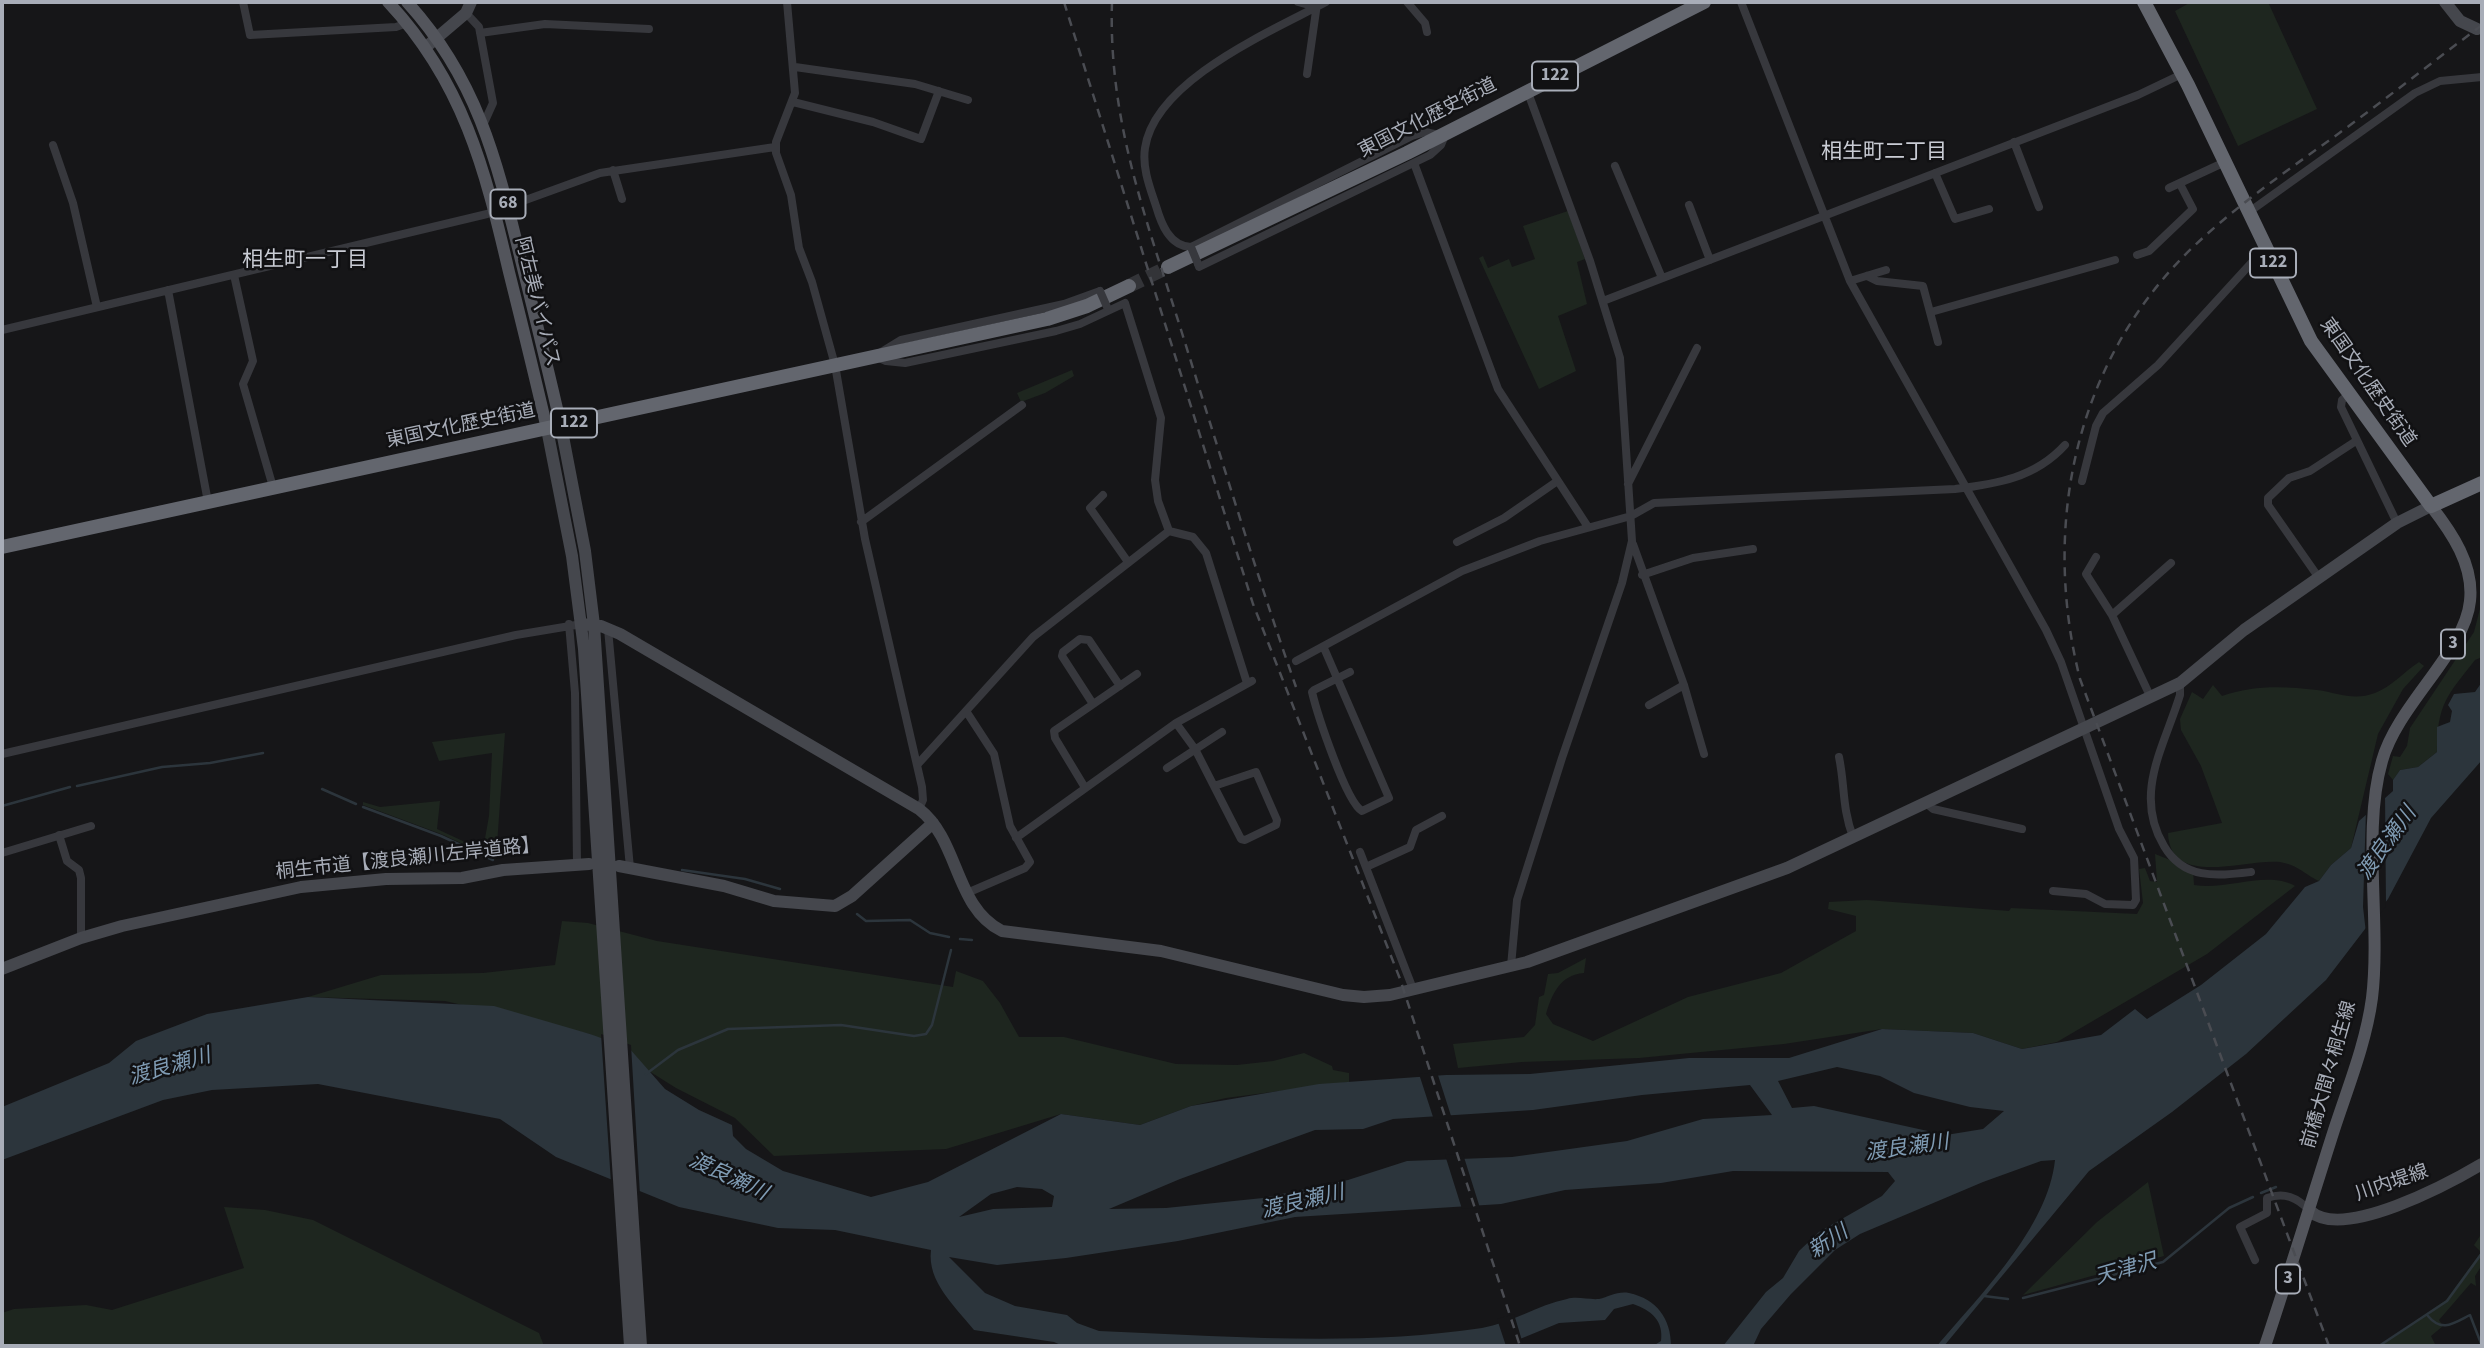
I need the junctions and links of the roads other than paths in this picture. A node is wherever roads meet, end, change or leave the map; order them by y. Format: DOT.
graph roads {
  1 [pos="243,2"];
  2 [pos="388,2"];
  3 [pos="407,2"];
  4 [pos="787,2"];
  5 [pos="1298,2"];
  6 [pos="1326,2"];
  7 [pos="1407,2"];
  8 [pos="1704,2"];
  9 [pos="1741,2"];
  10 [pos="2144,2"];
  11 [pos="2445,2"];
  12 [pos="1316,5"];
  13 [pos="468,7"];
  14 [pos="407,23"];
  15 [pos="649,29"];
  16 [pos="2479,30"];
  17 [pos="1427,32"];
  18 [pos="480,33"];
  19 [pos="437,37"];
  20 [pos="426,47"];
  21 [pos="795,67"];
  22 [pos="1307,74"];
  23 [pos="2182,74"];
  24 [pos="2482,77"];
  25 [pos="1527,90"];
  26 [pos="939,91"];
  27 [pos="968,100"];
  28 [pos="793,102"];
  29 [pos="484,123"];
  30 [pos="1443,132"];
  31 [pos="2014,142"];
  32 [pos="53,145"];
  33 [pos="775,147"];
  34 [pos="2225,162"];
  35 [pos="1414,163"];
  36 [pos="1615,166"];
  37 [pos="613,170"];
  38 [pos="1935,173"];
  39 [pos="2180,184"];
  40 [pos="2169,188"];
  41 [pos="622,199"];
  42 [pos="1689,205"];
  43 [pos="508,207"];
  44 [pos="2039,207"];
  45 [pos="1989,209"];
  46 [pos="494,212"];
  47 [pos="2249,212"];
  48 [pos="1824,216"];
  49 [pos="1191,247"];
  50 [pos="2268,252"];
  51 [pos="2137,255"];
  52 [pos="1710,260"];
  53 [pos="2115,260"];
  54 [pos="1168,267"];
  55 [pos="1886,270"];
  56 [pos="234,275"];
  57 [pos="1867,276"];
  58 [pos="1662,278"];
  59 [pos="1850,281"];
  60 [pos="1129,286"];
  61 [pos="168,290"];
  62 [pos="1603,301"];
  63 [pos="97,307"];
  64 [pos="1108,309"];
  65 [pos="1931,312"];
  66 [pos="2,330"];
  67 [pos="1938,342"];
  68 [pos="1697,348"];
  69 [pos="875,356"];
  70 [pos="835,365"];
  71 [pos="2350,393"];
  72 [pos="1022,405"];
  73 [pos="554,427"];
  74 [pos="2356,441"];
  75 [pos="2065,445"];
  76 [pos="2082,481"];
  77 [pos="1556,482"];
  78 [pos="2482,483"];
  79 [pos="1628,484"];
  80 [pos="273,487"];
  81 [pos="1966,488"];
  82 [pos="1103,495"];
  83 [pos="208,502"];
  84 [pos="2431,506"];
  85 [pos="1631,516"];
  86 [pos="861,522"];
  87 [pos="2397,523"];
  88 [pos="1588,527"];
  89 [pos="1169,531"];
  90 [pos="1632,541"];
  91 [pos="1457,542"];
  92 [pos="2,547"];
  93 [pos="1753,549"];
  94 [pos="2096,557"];
  95 [pos="1128,562"];
  96 [pos="2171,563"];
  97 [pos="1642,575"];
  98 [pos="2319,578"];
  99 [pos="2112,615"];
  100 [pos="582,624"];
  101 [pos="608,629"];
  102 [pos="1324,648"];
  103 [pos="1296,662"];
  104 [pos="1350,672"];
  105 [pos="1138,674"];
  106 [pos="1338,678"];
  107 [pos="2180,683"];
  108 [pos="1684,685"];
  109 [pos="1120,686"];
  110 [pos="2151,698"];
  111 [pos="1093,704"];
  112 [pos="1649,705"];
  113 [pos="966,711"];
  114 [pos="1176,723"];
  115 [pos="2083,729"];
  116 [pos="1222,733"];
  117 [pos="1195,749"];
  118 [pos="2,754"];
  119 [pos="1704,754"];
  120 [pos="1839,757"];
  121 [pos="917,765"];
  122 [pos="1167,768"];
  123 [pos="1084,786"];
  124 [pos="1214,786"];
  125 [pos="1926,803"];
  126 [pos="919,809"];
  127 [pos="1443,816"];
  128 [pos="933,823"];
  129 [pos="91,826"];
  130 [pos="2022,829"];
  131 [pos="59,835"];
  132 [pos="1853,837"];
  133 [pos="1016,838"];
  134 [pos="1360,852"];
  135 [pos="2,853"];
  136 [pos="583,864"];
  137 [pos="625,867"];
  138 [pos="1366,867"];
  139 [pos="2251,872"];
  140 [pos="606,886"];
  141 [pos="2053,891"];
  142 [pos="967,893"];
  143 [pos="81,938"];
  144 [pos="1511,966"];
  145 [pos="2,969"];
  146 [pos="1413,989"];
  147 [pos="2482,1164"];
  148 [pos="2310,1211"];
  149 [pos="2255,1260"];
  150 [pos="629,1346"];
  151 [pos="642,1346"];
  152 [pos="2265,1346"];
  1 -- 14 [label="street"];
  2 -- 14 [label="main road, 阿左美バイパス / 68"];
  3 -- 19 [label="main road, 阿左美バイパス / 68"];
  4 -- 21 [label="street"];
  5 -- 12 [label="street"];
  6 -- 12 [label="street"];
  7 -- 17 [label="street"];
  8 -- 25 [label="highway, 東国文化歴史街道 / 122"];
  9 -- 48 [label="street"];
  10 -- 23 [label="highway, 東国文化歴史街道 / 122"];
  11 -- 16 [label="street"];
  12 -- 22 [label="street"];
  12 -- 49 [label="street"];
  13 -- 18 [label="street"];
  13 -- 19 [label="street"];
  14 -- 20 [label="main road, 阿左美バイパス / 68"];
  15 -- 18 [label="street"];
  18 -- 29 [label="street"];
  19 -- 20 [label="street"];
  19 -- 29 [label="main road, 阿左美バイパス / 68"];
  20 -- 46 [label="main road, 阿左美バイパス / 68"];
  21 -- 26 [label="street"];
  21 -- 28 [label="street"];
  23 -- 31 [label="street"];
  23 -- 34 [label="highway, 東国文化歴史街道 / 122"];
  24 -- 47 [label="street"];
  25 -- 30 [label="highway, 東国文化歴史街道 / 122"];
  25 -- 62 [label="street"];
  26 -- 27 [label="street"];
  26 -- 28 [label="street"];
  28 -- 33 [label="street"];
  29 -- 43 [label="main road, 阿左美バイパス / 68"];
  30 -- 35 [label="street"];
  30 -- 49 [label="street"];
  30 -- 54 [label="highway, 東国文化歴史街道 / 122"];
  31 -- 38 [label="street"];
  31 -- 44 [label="street"];
  32 -- 63 [label="street"];
  33 -- 37 [label="street"];
  33 -- 70 [label="street"];
  34 -- 39 [label="street"];
  34 -- 47 [label="highway, 東国文化歴史街道 / 122"];
  35 -- 49 [label="street, bridge"];
  35 -- 77 [label="street"];
  36 -- 58 [label="street"];
  37 -- 41 [label="street"];
  37 -- 43 [label="street"];
  38 -- 45 [label="street"];
  38 -- 48 [label="street"];
  39 -- 40 [label="street"];
  39 -- 51 [label="street"];
  42 -- 52 [label="street"];
  43 -- 46 [label="street"];
  43 -- 73 [label="main road, 阿左美バイパス / 68"];
  46 -- 56 [label="street"];
  46 -- 73 [label="main road, 阿左美バイパス / 68"];
  47 -- 50 [label="highway, 東国文化歴史街道 / 122"];
  48 -- 52 [label="street"];
  48 -- 59 [label="street"];
  50 -- 71 [label="highway, 東国文化歴史街道 / 122"];
  50 -- 76 [label="street"];
  52 -- 58 [label="street"];
  53 -- 65 [label="street"];
  55 -- 57 [label="street"];
  56 -- 61 [label="street"];
  56 -- 80 [label="street"];
  57 -- 59 [label="street"];
  57 -- 65 [label="street"];
  58 -- 62 [label="street"];
  59 -- 81 [label="street"];
  60 -- 69 [label="highway, 東国文化歴史街道 / 122"];
  61 -- 63 [label="street"];
  61 -- 83 [label="street"];
  62 -- 79 [label="street"];
  63 -- 66 [label="street"];
  64 -- 69 [label="street"];
  64 -- 69 [label="street, bridge"];
  64 -- 89 [label="street"];
  65 -- 67 [label="street"];
  68 -- 79 [label="street"];
  69 -- 70 [label="highway, 東国文化歴史街道 / 122"];
  70 -- 73 [label="highway, 東国文化歴史街道 / 122"];
  70 -- 86 [label="street"];
  71 -- 74 [label="street"];
  71 -- 84 [label="highway, 東国文化歴史街道 / 122"];
  72 -- 86 [label="street"];
  73 -- 80 [label="highway, 東国文化歴史街道 / 122"];
  73 -- 100 [label="street"];
  74 -- 87 [label="street"];
  74 -- 98 [label="street"];
  75 -- 81 [label="street"];
  77 -- 88 [label="street"];
  77 -- 91 [label="street"];
  78 -- 84 [label="highway"];
  79 -- 85 [label="street"];
  80 -- 83 [label="highway, 東国文化歴史街道 / 122"];
  81 -- 85 [label="street"];
  81 -- 115 [label="street"];
  82 -- 95 [label="street"];
  83 -- 92 [label="highway, 東国文化歴史街道 / 122"];
  84 -- 87 [label="street"];
  84 -- 148 [label="main road, 前橋大間々桐生線 / 3"];
  85 -- 88 [label="street"];
  85 -- 90 [label="street"];
  86 -- 121 [label="street"];
  87 -- 98 [label="street"];
  88 -- 102 [label="street"];
  89 -- 95 [label="street"];
  89 -- 114 [label="street"];
  90 -- 97 [label="street"];
  90 -- 144 [label="street"];
  93 -- 97 [label="street"];
  94 -- 99 [label="street"];
  95 -- 113 [label="street"];
  96 -- 99 [label="street"];
  97 -- 108 [label="street"];
  98 -- 107 [label="street"];
  99 -- 110 [label="street"];
  100 -- 101 [label="street"];
  100 -- 118 [label="street"];
  100 -- 136 [label="street"];
  100 -- 140 [label="street"];
  101 -- 126 [label="street"];
  101 -- 137 [label="street"];
  102 -- 103 [label="street"];
  102 -- 106 [label="street"];
  104 -- 106 [label="street"];
  105 -- 109 [label="street"];
  106 -- 106 [label="street"];
  107 -- 110 [label="street"];
  107 -- 139 [label="street"];
  108 -- 112 [label="street"];
  108 -- 119 [label="street"];
  109 -- 111 [label="street"];
  109 -- 111 [label="street"];
  110 -- 115 [label="street"];
  111 -- 123 [label="street"];
  113 -- 121 [label="street"];
  113 -- 133 [label="street"];
  114 -- 117 [label="street"];
  114 -- 123 [label="street"];
  115 -- 125 [label="street"];
  115 -- 141 [label="street"];
  116 -- 117 [label="street"];
  117 -- 122 [label="street"];
  117 -- 124 [label="street"];
  120 -- 132 [label="street"];
  121 -- 126 [label="street"];
  123 -- 133 [label="street"];
  124 -- 124 [label="street"];
  125 -- 130 [label="street"];
  125 -- 132 [label="street"];
  126 -- 128 [label="street"];
  127 -- 138 [label="street"];
  128 -- 137 [label="street"];
  128 -- 142 [label="street"];
  129 -- 131 [label="street"];
  131 -- 135 [label="street"];
  131 -- 143 [label="street"];
  132 -- 144 [label="street"];
  133 -- 142 [label="street"];
  134 -- 138 [label="street"];
  136 -- 143 [label="street, 桐生市道【渡良瀬川左岸道路】"];
  138 -- 146 [label="street"];
  140 -- 150 [label="street"];
  140 -- 151 [label="street"];
  142 -- 146 [label="street"];
  143 -- 145 [label="street, 桐生市道【渡良瀬川左岸道路】"];
  144 -- 146 [label="street"];
  147 -- 148 [label="street, 川内堤線"];
  148 -- 149 [label="street"];
  148 -- 152 [label="main road, 前橋大間々桐生線 / 3"];
}
